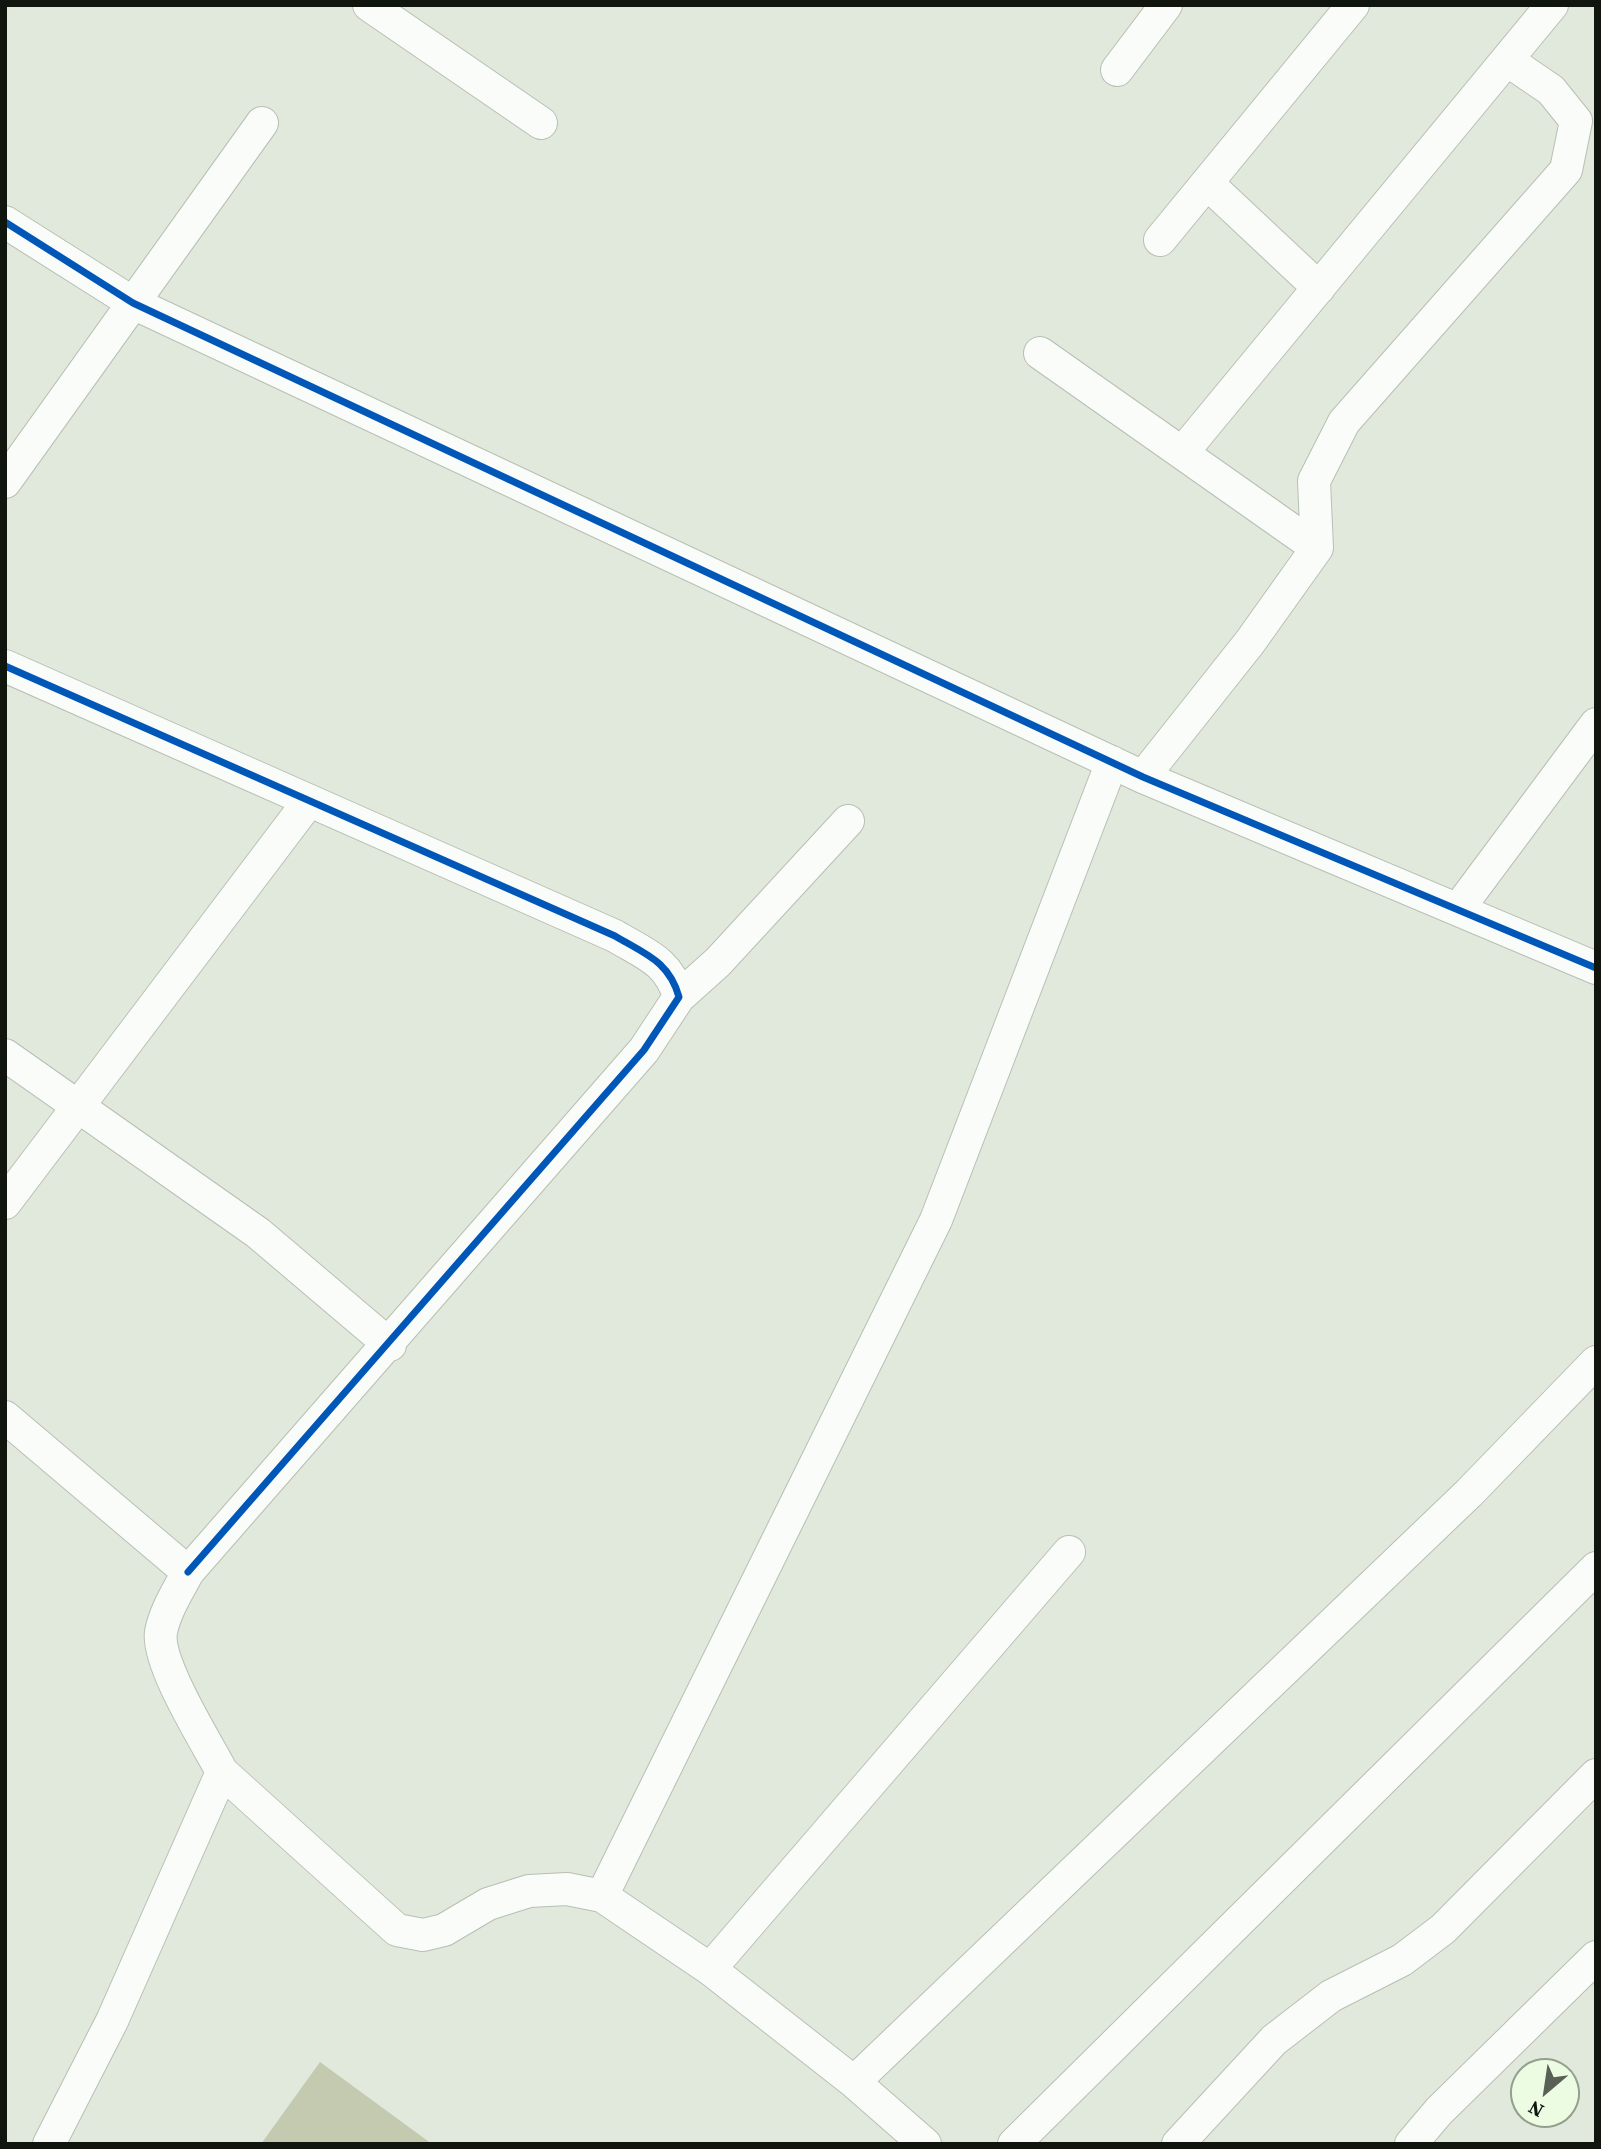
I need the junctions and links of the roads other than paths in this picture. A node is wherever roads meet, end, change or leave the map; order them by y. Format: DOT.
graph roads {
  1 [pos="369,5"];
  2 [pos="1166,5"];
  3 [pos="1353,5"];
  4 [pos="1552,5"];
  5 [pos="1507,60"];
  6 [pos="1117,70"];
  7 [pos="262,122"];
  8 [pos="541,123"];
  9 [pos="1207,183"];
  10 [pos="5,222"];
  11 [pos="1160,240"];
  12 [pos="1319,288"];
  13 [pos="133,303"];
  14 [pos="1040,353"];
  15 [pos="1182,453"];
  16 [pos="5,482"];
  17 [pos="1317,548"];
  18 [pos="5,666"];
  19 [pos="1596,724"];
  20 [pos="1112,762"];
  21 [pos="1143,777"];
  22 [pos="309,801"];
  23 [pos="848,821"];
  24 [pos="1459,908"];
  25 [pos="1596,968"];
  26 [pos="679,997"];
  27 [pos="5,1055"];
  28 [pos="77,1107"];
  29 [pos="5,1203"];
  30 [pos="390,1345"];
  31 [pos="1596,1362"];
  32 [pos="5,1418"];
  33 [pos="1069,1552"];
  34 [pos="1596,1568"];
  35 [pos="188,1572"];
  36 [pos="222,1772"];
  37 [pos="1596,1775"];
  38 [pos="602,1896"];
  39 [pos="1596,1957"];
  40 [pos="710,1969"];
  41 [pos="854,2082"];
  42 [pos="49,2144"];
  43 [pos="925,2144"];
  44 [pos="1014,2144"];
  45 [pos="1178,2144"];
  46 [pos="1411,2144"];
  1 -- 8 [label="street"];
  2 -- 6 [label="street"];
  3 -- 9 [label="street"];
  4 -- 5 [label="street"];
  5 -- 12 [label="street"];
  5 -- 17 [label="street"];
  7 -- 13 [label="street"];
  9 -- 11 [label="street"];
  9 -- 12 [label="street"];
  10 -- 13 [label="street"];
  12 -- 15 [label="street"];
  13 -- 16 [label="street"];
  13 -- 20 [label="street"];
  14 -- 15 [label="street"];
  15 -- 17 [label="street"];
  17 -- 21 [label="street"];
  18 -- 22 [label="street"];
  19 -- 24 [label="street"];
  20 -- 21 [label="street"];
  20 -- 38 [label="street"];
  21 -- 24 [label="street"];
  22 -- 26 [label="street"];
  22 -- 28 [label="street"];
  23 -- 26 [label="street"];
  24 -- 25 [label="street"];
  26 -- 30 [label="street"];
  27 -- 28 [label="street"];
  28 -- 29 [label="street"];
  28 -- 30 [label="street"];
  30 -- 35 [label="street"];
  31 -- 41 [label="street"];
  32 -- 35 [label="street"];
  33 -- 40 [label="street"];
  34 -- 44 [label="street"];
  35 -- 36 [label="street"];
  36 -- 38 [label="street"];
  36 -- 42 [label="street"];
  37 -- 45 [label="street"];
  38 -- 40 [label="street"];
  39 -- 46 [label="street"];
  40 -- 41 [label="street"];
  41 -- 43 [label="street"];
}
